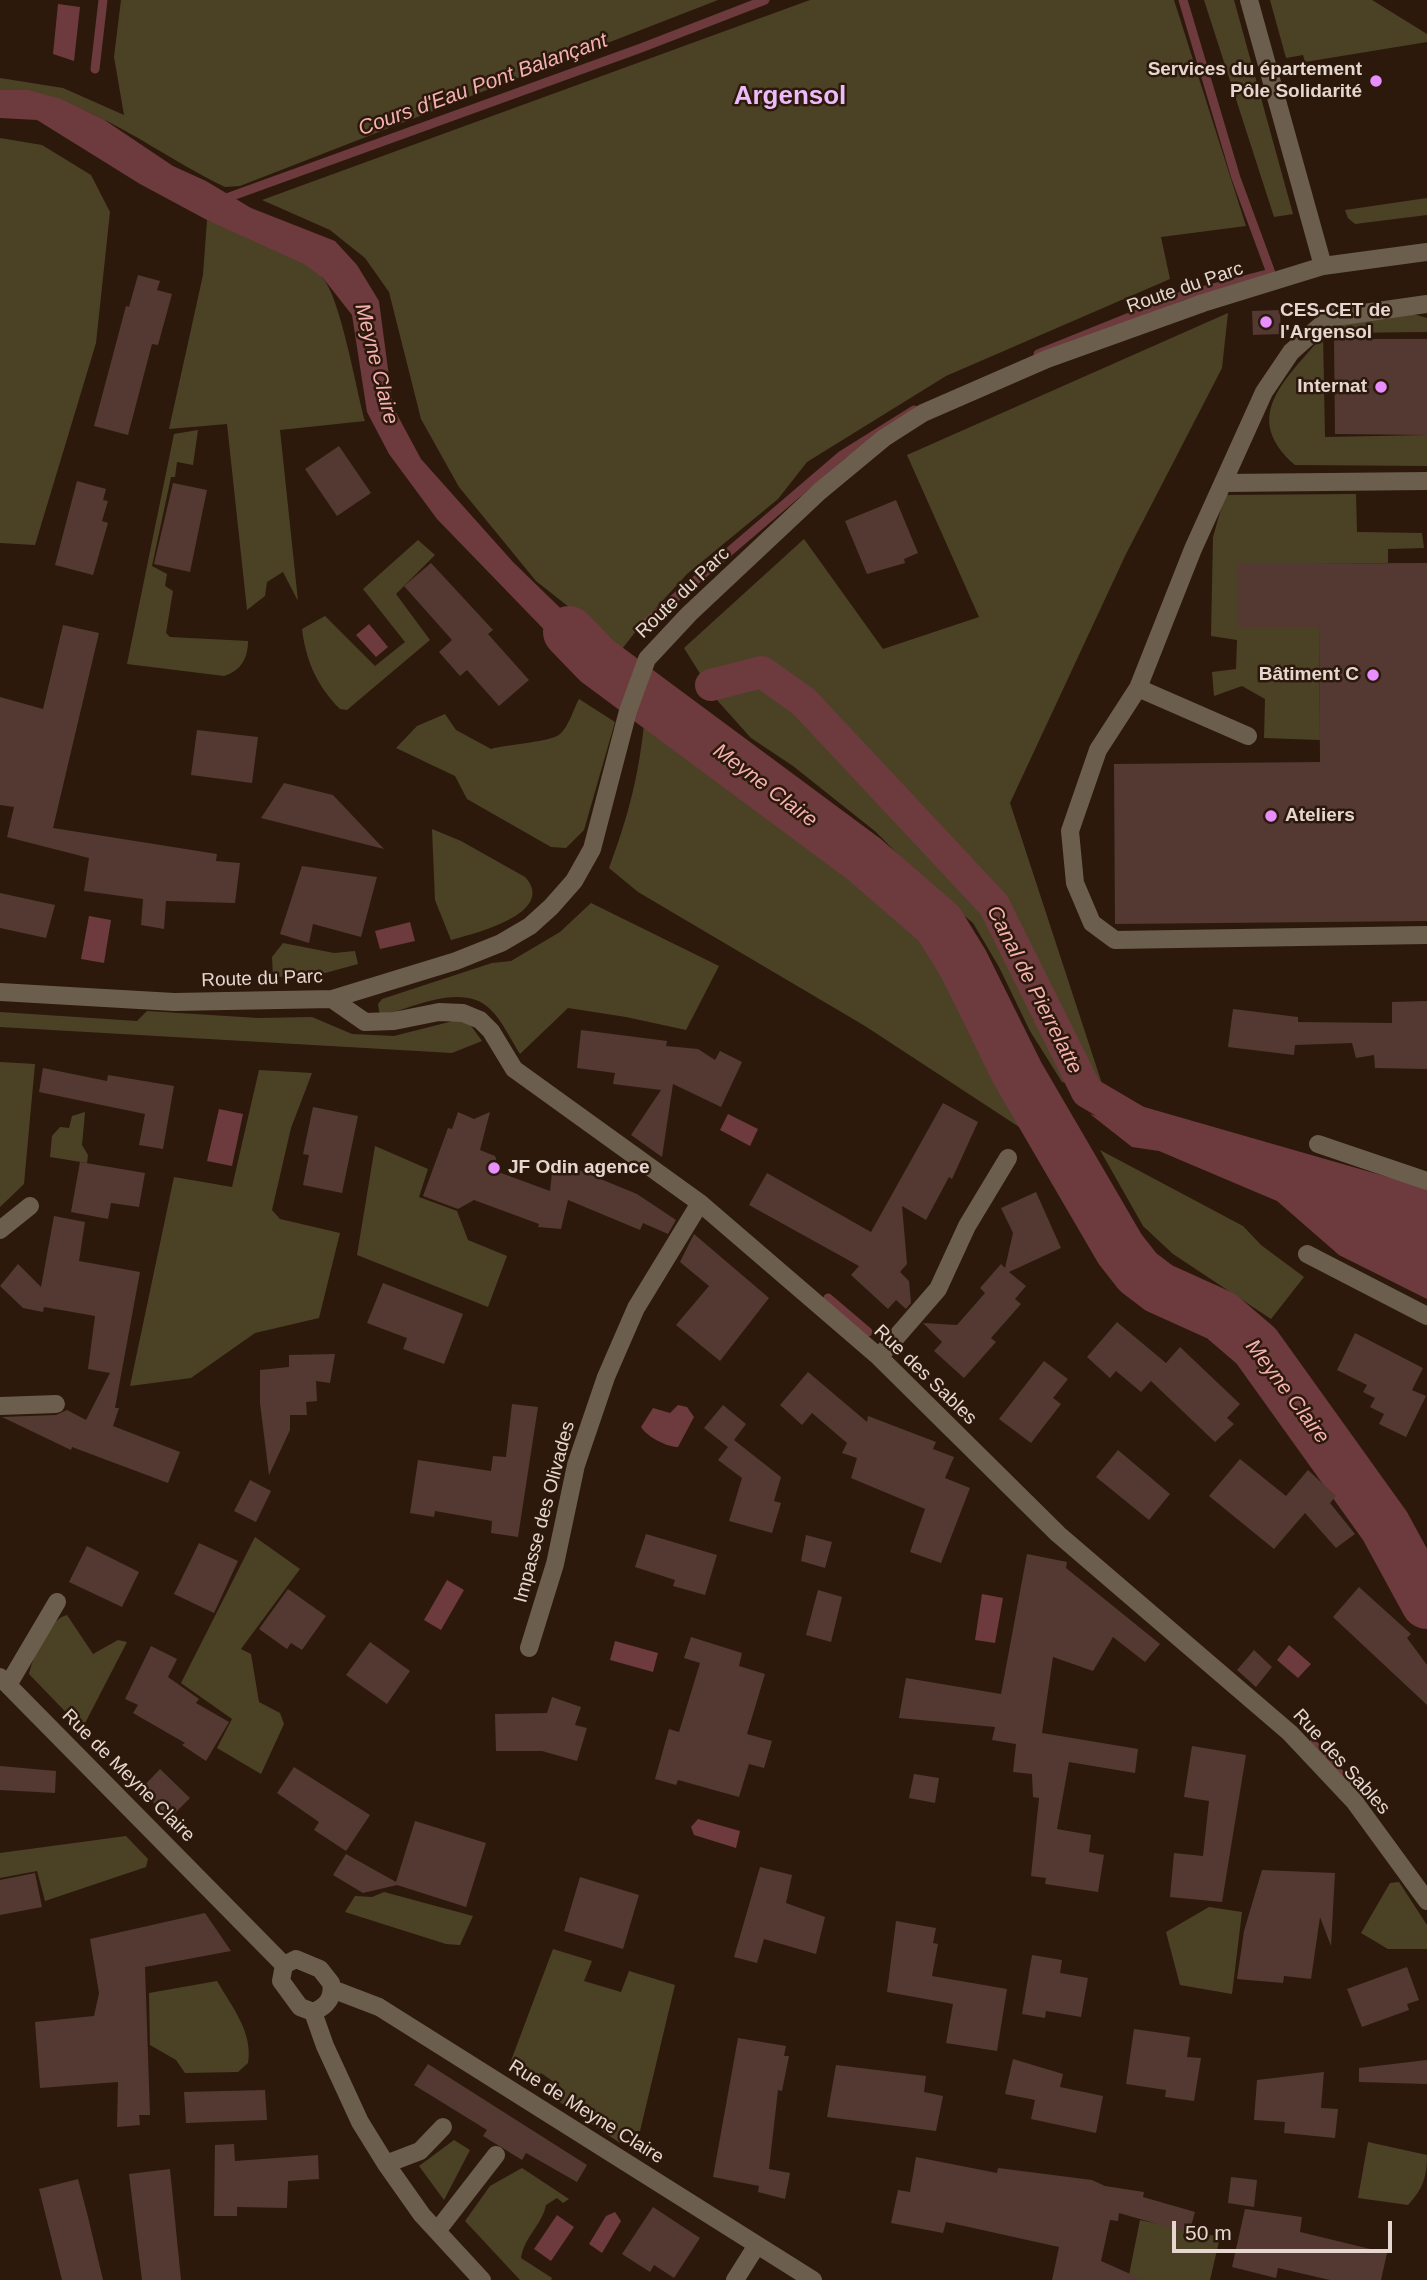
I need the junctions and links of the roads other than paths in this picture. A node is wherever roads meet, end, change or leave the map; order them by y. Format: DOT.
graph roads {
  1 [pos="1249,0"];
  2 [pos="1427,252"];
  3 [pos="1323,266"];
  4 [pos="1427,304"];
  5 [pos="1427,481"];
  6 [pos="1224,483"];
  7 [pos="1138,688"];
  8 [pos="1248,736"];
  9 [pos="1427,935"];
  10 [pos="0,992"];
  11 [pos="332,999"];
  12 [pos="1318,1144"];
  13 [pos="1008,1158"];
  14 [pos="1427,1181"];
  15 [pos="700,1203"];
  16 [pos="30,1206"];
  17 [pos="0,1230"];
  18 [pos="1307,1254"];
  19 [pos="1427,1316"];
  20 [pos="879,1357"];
  21 [pos="56,1404"];
  22 [pos="0,1406"];
  23 [pos="57,1602"];
  24 [pos="529,1648"];
  25 [pos="4,1681"];
  26 [pos="1427,1901"];
  27 [pos="284,1965"];
  28 [pos="332,1989"];
  29 [pos="313,2012"];
  30 [pos="443,2127"];
  31 [pos="496,2155"];
  32 [pos="386,2164"];
  33 [pos="437,2231"];
  34 [pos="757,2245"];
  35 [pos="482,2280"];
  36 [pos="735,2280"];
  37 [pos="813,2280"];
  1 -- 3 [label="street"];
  2 -- 3 [label="street, Route du Parc"];
  3 -- 11 [label="street, Route du Parc"];
  4 -- 6 [label="street"];
  5 -- 6 [label="street"];
  6 -- 7 [label="street"];
  7 -- 8 [label="street"];
  7 -- 9 [label="street"];
  10 -- 11 [label="street, Route du Parc"];
  11 -- 15 [label="street, Rue des Sables"];
  12 -- 14 [label="street"];
  13 -- 20 [label="street"];
  15 -- 20 [label="street, Rue des Sables"];
  15 -- 24 [label="street, Impasse des Olivades"];
  16 -- 17 [label="street"];
  18 -- 19 [label="street"];
  20 -- 26 [label="street, Rue des Sables"];
  21 -- 22 [label="street"];
  23 -- 25 [label="street"];
  25 -- 27 [label="street, Rue de Meyne Claire"];
  27 -- 28 [label="street, Rue de Meyne Claire"];
  27 -- 29 [label="street"];
  28 -- 29 [label="street"];
  28 -- 34 [label="street, Rue de Meyne Claire"];
  29 -- 32 [label="street"];
  30 -- 32 [label="street"];
  31 -- 33 [label="street"];
  32 -- 33 [label="street"];
  33 -- 35 [label="street"];
  34 -- 36 [label="street"];
  34 -- 37 [label="street, Rue de Meyne Claire"];
}
